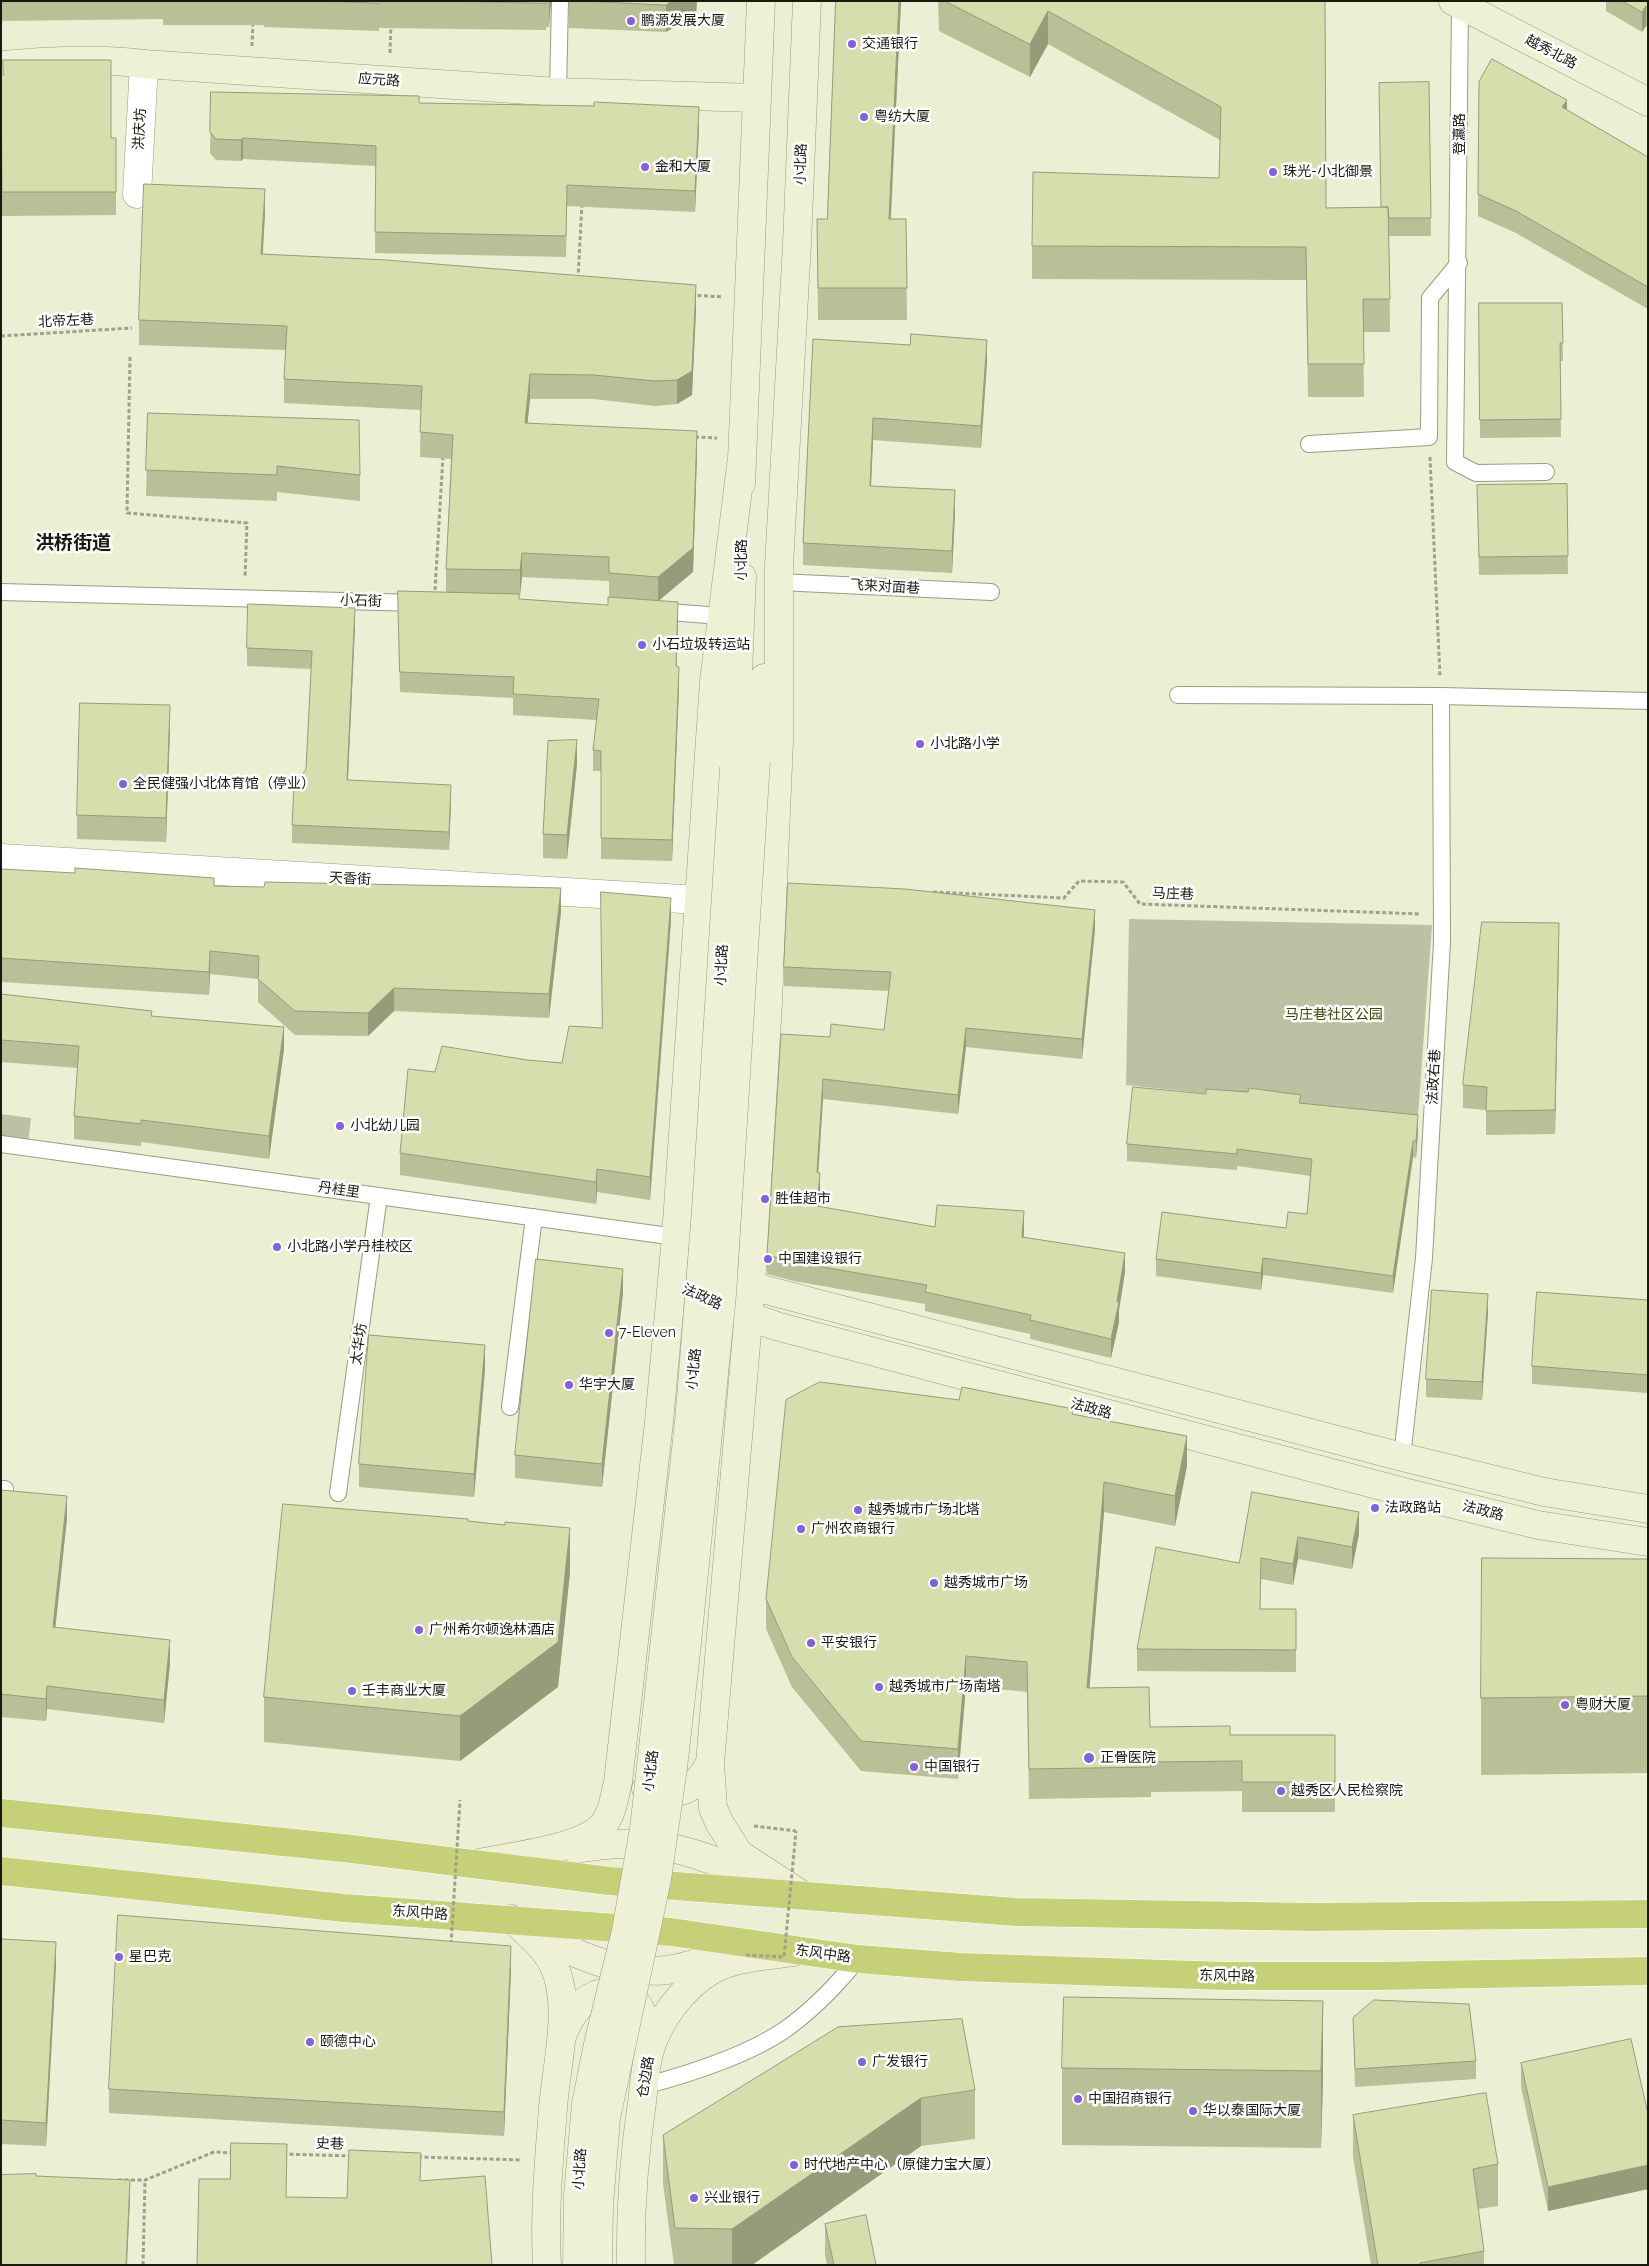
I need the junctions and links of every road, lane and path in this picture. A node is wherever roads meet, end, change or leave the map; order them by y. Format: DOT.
graph roads {
  1 [pos="560,1"];
  2 [pos="761,1"];
  3 [pos="807,1"];
  4 [pos="1457,3"];
  5 [pos="253,19"];
  6 [pos="391,21"];
  7 [pos="144,64"];
  8 [pos="1,65"];
  9 [pos="251,72"];
  10 [pos="388,80"];
  11 [pos="558,92"];
  12 [pos="756,98"];
  13 [pos="1648,102"];
  14 [pos="137,194"];
  15 [pos="582,199"];
  16 [pos="1459,263"];
  17 [pos="578,286"];
  18 [pos="682,294"];
  19 [pos="749,299"];
  20 [pos="132,328"];
  21 [pos="1,336"];
  22 [pos="130,356"];
  23 [pos="693,437"];
  24 [pos="1429,437"];
  25 [pos="1309,444"];
  26 [pos="444,450"];
  27 [pos="742,452"];
  28 [pos="443,460"];
  29 [pos="453,460"];
  30 [pos="1546,472"];
  31 [pos="779,574"];
  32 [pos="1,592"];
  33 [pos="991,592"];
  34 [pos="244,598"];
  35 [pos="434,603"];
  36 [pos="637,610"];
  37 [pos="721,616"];
  38 [pos="1178,695"];
  39 [pos="1441,696"];
  40 [pos="1648,701"];
  41 [pos="745,764"];
  42 [pos="1,858"];
  43 [pos="930,892"];
  44 [pos="699,900"];
  45 [pos="1441,914"];
  46 [pos="1,1144"];
  47 [pos="681,1152"];
  48 [pos="758,1165"];
  49 [pos="379,1196"];
  50 [pos="534,1217"];
  51 [pos="676,1237"];
  52 [pos="671,1284"];
  53 [pos="751,1286"];
  54 [pos="748,1318"];
  55 [pos="510,1407"];
  56 [pos="1402,1457"];
  57 [pos="338,1493"];
  58 [pos="1648,1509"];
  59 [pos="1648,1542"];
  60 [pos="621,1760"];
  61 [pos="710,1763"];
  62 [pos="460,1800"];
  63 [pos="1,1813"];
  64 [pos="718,1822"];
  65 [pos="475,1864"];
  66 [pos="1,1871"];
  67 [pos="802,1895"];
  68 [pos="1648,1914"];
  69 [pos="512,1920"];
  70 [pos="798,1951"];
  71 [pos="450,1952"];
  72 [pos="746,1955"];
  73 [pos="858,1959"];
  74 [pos="1648,1971"];
  75 [pos="562,2036"];
  76 [pos="649,2053"];
  77 [pos="644,2086"];
  78 [pos="244,2153"];
  79 [pos="274,2154"];
  80 [pos="362,2156"];
  81 [pos="412,2157"];
  82 [pos="550,2161"];
  83 [pos="116,2180"];
  84 [pos="145,2180"];
  85 [pos="143,2265"];
  86 [pos="547,2265"];
  87 [pos="577,2265"];
  88 [pos="598,2265"];
  89 [pos="631,2265"];
  1 -- 11 [label="lane"];
  2 -- 12 [label="street, 小北路"];
  3 -- 31 [label="street, 小北路"];
  4 -- 13 [label="street, 越秀北路"];
  4 -- 16 [label="lane, 登瀛路"];
  5 -- 9 [label="path"];
  6 -- 10 [label="path"];
  7 -- 8 [label="street, 应元路"];
  7 -- 9 [label="street, 应元路"];
  7 -- 14 [label="street, 洪庆坊"];
  9 -- 10 [label="street, 应元路"];
  10 -- 11 [label="street, 应元路"];
  11 -- 12 [label="street, 应元路"];
  12 -- 19 [label="street, 小北路"];
  15 -- 17 [label="path"];
  16 -- 24 [label="lane"];
  16 -- 30 [label="lane, 登瀛路"];
  18 -- 19 [label="path"];
  19 -- 27 [label="street, 小北路"];
  20 -- 21 [label="path, 北帝左巷"];
  22 -- 34 [label="path"];
  23 -- 27 [label="path"];
  24 -- 25 [label="lane"];
  24 -- 39 [label="path"];
  26 -- 28 [label="path"];
  27 -- 37 [label="street, 小北路"];
  27 -- 41 [label="street, 小北路"];
  28 -- 29 [label="path"];
  28 -- 35 [label="path"];
  31 -- 33 [label="lane, 飞来对面巷"];
  31 -- 41 [label="street, 小北路"];
  31 -- 48 [label="street, 小北路"];
  32 -- 34 [label="lane, 小石街"];
  34 -- 35 [label="lane, 小石街"];
  36 -- 37 [label="lane"];
  37 -- 44 [label="street, 小北路"];
  38 -- 39 [label="lane"];
  39 -- 40 [label="lane"];
  39 -- 45 [label="lane, 法政右巷"];
  41 -- 87 [label="street, 小北路, bridge"];
  41 -- 88 [label="street, 小北路, bridge"];
  42 -- 44 [label="street, 天香街"];
  43 -- 45 [label="path, 马庄巷"];
  44 -- 47 [label="street, 小北路"];
  45 -- 56 [label="lane, 法政右巷"];
  46 -- 49 [label="lane, 丹桂里"];
  47 -- 48 [label="street"];
  47 -- 51 [label="street, 小北路"];
  48 -- 53 [label="street, 小北路"];
  49 -- 50 [label="lane, 丹桂里"];
  49 -- 57 [label="lane, 太华坊"];
  50 -- 51 [label="lane, 丹桂里"];
  50 -- 55 [label="lane"];
  51 -- 52 [label="street, 小北路"];
  52 -- 53 [label="street, 法政路"];
  52 -- 54 [label="street, 法政路"];
  52 -- 60 [label="street, 小北路"];
  53 -- 54 [label="street, 小北路"];
  53 -- 56 [label="street, 法政路"];
  54 -- 59 [label="street, 法政路"];
  54 -- 61 [label="street, 小北路"];
  56 -- 58 [label="street, 法政路"];
  60 -- 61 [label="street"];
  60 -- 65 [label="street, 小北路"];
  61 -- 64 [label="street, 小北路"];
  62 -- 71 [label="path, bridge"];
  63 -- 65 [label="highway"];
  64 -- 67 [label="street, 小北路"];
  64 -- 72 [label="path, bridge"];
  65 -- 67 [label="highway"];
  65 -- 67 [label="street"];
  66 -- 69 [label="highway, 东风中路"];
  67 -- 68 [label="highway"];
  69 -- 70 [label="highway, 东风中路"];
  69 -- 70 [label="street"];
  69 -- 75 [label="street"];
  70 -- 73 [label="highway, 东风中路"];
  70 -- 76 [label="street, 仓边路"];
  73 -- 74 [label="highway, 东风中路"];
  73 -- 77 [label="lane"];
  75 -- 76 [label="street"];
  75 -- 82 [label="street"];
  76 -- 77 [label="street, 仓边路"];
  77 -- 89 [label="street, 仓边路"];
  78 -- 84 [label="path"];
  79 -- 80 [label="path, 史巷"];
  81 -- 82 [label="path"];
  82 -- 86 [label="street"];
  83 -- 84 [label="path"];
  84 -- 85 [label="path"];
}
